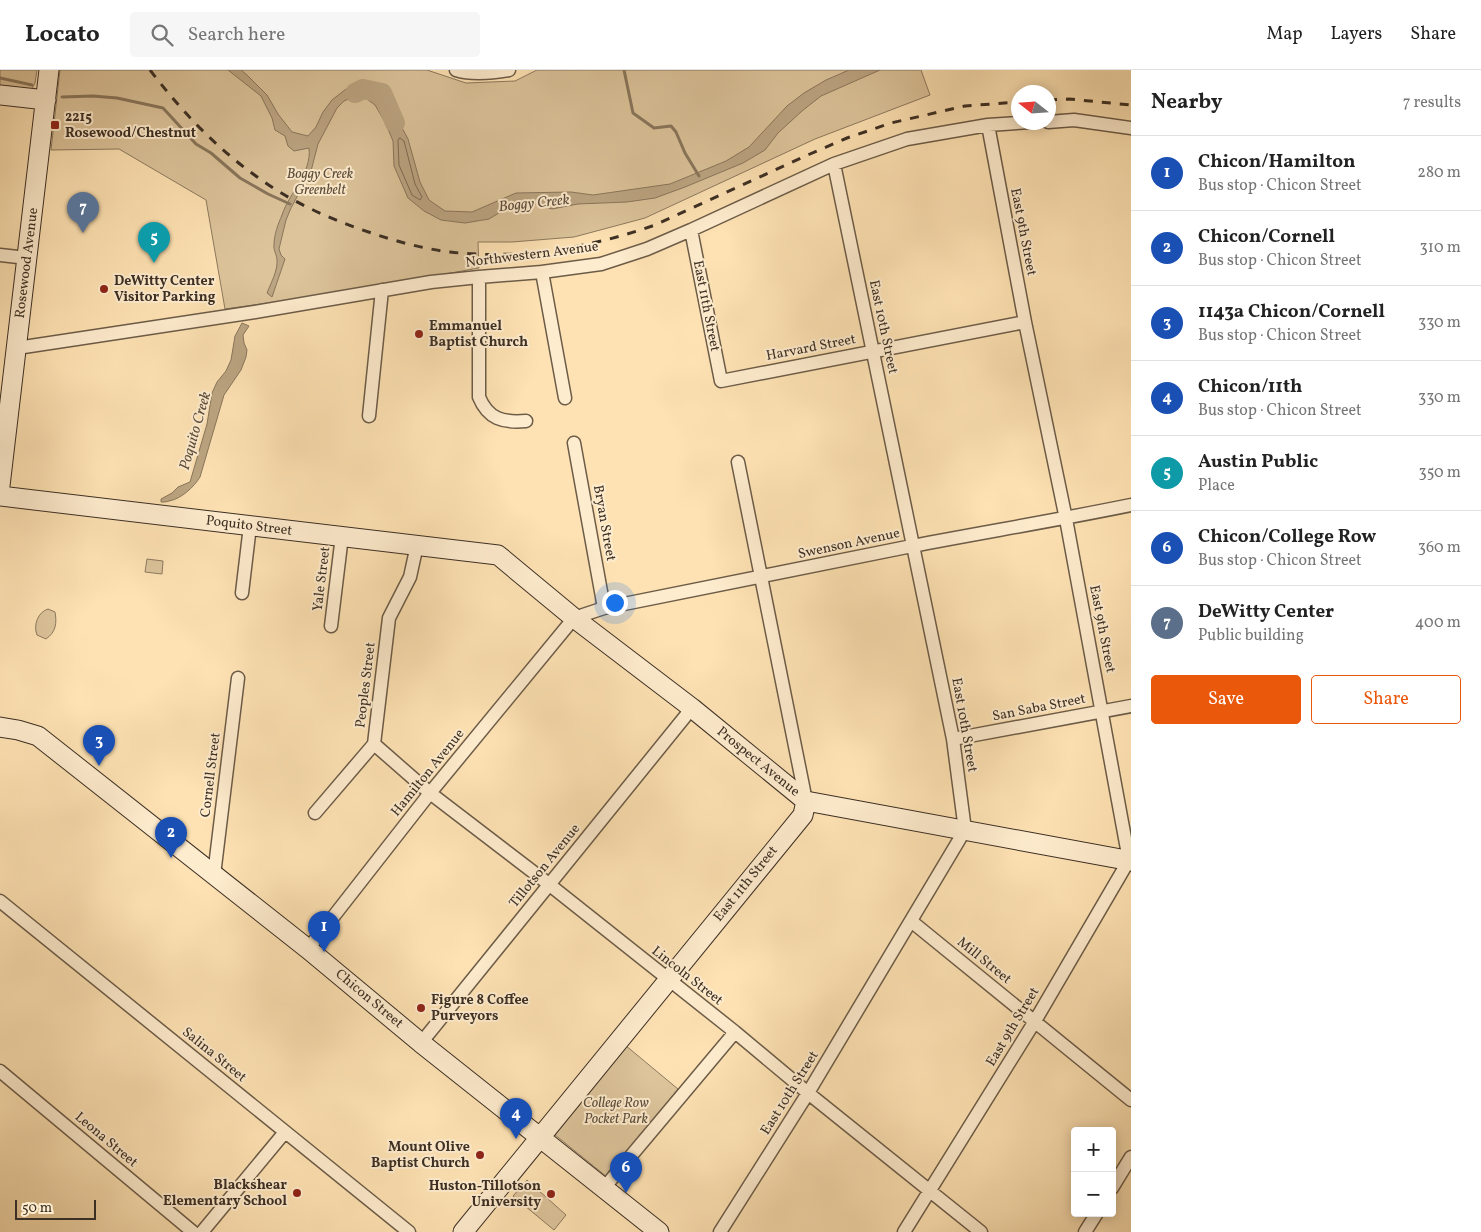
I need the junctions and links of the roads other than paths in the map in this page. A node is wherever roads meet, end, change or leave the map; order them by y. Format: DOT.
graph roads {
  1 [pos="49,70"];
  2 [pos="456,70"];
  3 [pos="509,70"];
  4 [pos="0,95"];
  5 [pos="46,100"];
  6 [pos="1056,121"];
  7 [pos="1011,123"];
  8 [pos="988,125"];
  9 [pos="1131,128"];
  10 [pos="834,164"];
  11 [pos="692,230"];
  12 [pos="0,255"];
  13 [pos="27,258"];
  14 [pos="542,272"];
  15 [pos="479,276"];
  16 [pos="382,290"];
  17 [pos="1025,322"];
  18 [pos="17,348"];
  19 [pos="873,352"];
  20 [pos="721,381"];
  21 [pos="565,398"];
  22 [pos="4,412"];
  23 [pos="368,416"];
  24 [pos="526,422"];
  25 [pos="574,443"];
  26 [pos="738,462"];
  27 [pos="0,486"];
  28 [pos="0,496"];
  29 [pos="1131,505"];
  30 [pos="1066,518"];
  31 [pos="250,526"];
  32 [pos="342,536"];
  33 [pos="418,545"];
  34 [pos="913,546"];
  35 [pos="498,555"];
  36 [pos="761,578"];
  37 [pos="242,593"];
  38 [pos="604,608"];
  39 [pos="574,618"];
  40 [pos="331,626"];
  41 [pos="238,678"];
  42 [pos="1131,706"];
  43 [pos="692,708"];
  44 [pos="1102,711"];
  45 [pos="0,728"];
  46 [pos="953,739"];
  47 [pos="374,744"];
  48 [pos="430,792"];
  49 [pos="806,801"];
  50 [pos="315,813"];
  51 [pos="965,830"];
  52 [pos="1130,860"];
  53 [pos="214,875"];
  54 [pos="549,884"];
  55 [pos="0,901"];
  56 [pos="911,921"];
  57 [pos="308,949"];
  58 [pos="668,980"];
  59 [pos="1034,1021"];
  60 [pos="735,1032"];
  61 [pos="421,1043"];
  62 [pos="0,1072"];
  63 [pos="808,1093"];
  64 [pos="1131,1100"];
  65 [pos="285,1132"];
  66 [pos="540,1138"];
  67 [pos="1131,1158"];
  68 [pos="1116,1182"];
  69 [pos="604,1188"];
  70 [pos="930,1191"];
  71 [pos="1095,1217"];
  72 [pos="193,1232"];
  73 [pos="202,1232"];
  74 [pos="408,1232"];
  75 [pos="463,1232"];
  76 [pos="659,1232"];
  77 [pos="720,1232"];
  78 [pos="904,1232"];
  79 [pos="981,1232"];
  80 [pos="1086,1232"];
  1 -- 5 [label="street, Rosewood Avenue"];
  2 -- 3 [label="street"];
  4 -- 5 [label="street"];
  5 -- 13 [label="street, Rosewood Avenue"];
  6 -- 9 [label="street"];
  7 -- 8 [label="street, Northwestern Avenue"];
  8 -- 10 [label="street, Northwestern Avenue"];
  8 -- 17 [label="street, East 9th Street"];
  10 -- 11 [label="street, Northwestern Avenue"];
  10 -- 19 [label="street, East 10th Street"];
  11 -- 14 [label="street, Northwestern Avenue"];
  11 -- 20 [label="street, East 11th Street"];
  12 -- 13 [label="street"];
  13 -- 18 [label="street, Rosewood Avenue"];
  14 -- 15 [label="street, Northwestern Avenue"];
  14 -- 21 [label="street"];
  15 -- 16 [label="street, Northwestern Avenue"];
  15 -- 24 [label="street"];
  16 -- 18 [label="street, Northwestern Avenue"];
  16 -- 23 [label="street"];
  17 -- 19 [label="street, Harvard Street"];
  17 -- 30 [label="street, East 9th Street"];
  18 -- 22 [label="street, Rosewood Avenue"];
  19 -- 20 [label="street, Harvard Street"];
  19 -- 34 [label="street, East 10th Street"];
  22 -- 27 [label="street, Rosewood Avenue"];
  25 -- 38 [label="street, Bryan Street"];
  26 -- 36 [label="street"];
  28 -- 31 [label="street, Poquito Street"];
  29 -- 30 [label="street, Swenson Avenue"];
  30 -- 34 [label="street, Swenson Avenue"];
  30 -- 44 [label="street, East 9th Street"];
  31 -- 32 [label="street, Poquito Street"];
  31 -- 37 [label="street"];
  32 -- 33 [label="street, Poquito Street"];
  32 -- 40 [label="street, Yale Street"];
  33 -- 35 [label="street, Poquito Street"];
  33 -- 47 [label="street, Peoples Street"];
  34 -- 36 [label="street, Swenson Avenue"];
  34 -- 46 [label="street, East 10th Street"];
  35 -- 39 [label="street, Prospect Avenue"];
  36 -- 38 [label="street, Swenson Avenue"];
  36 -- 49 [label="street"];
  38 -- 39 [label="street, Swenson Avenue"];
  39 -- 43 [label="street, Prospect Avenue"];
  39 -- 48 [label="street, Hamilton Avenue"];
  41 -- 53 [label="street, Cornell Street"];
  42 -- 44 [label="street, San Saba Street"];
  43 -- 49 [label="street, Prospect Avenue"];
  43 -- 54 [label="street, Tillotson Avenue"];
  44 -- 46 [label="street, San Saba Street"];
  44 -- 52 [label="street, East 9th Street"];
  45 -- 53 [label="street, Chicon Street"];
  46 -- 51 [label="street, East 10th Street"];
  47 -- 48 [label="street, Lincoln Street"];
  47 -- 50 [label="street, Peoples Street"];
  48 -- 54 [label="street, Lincoln Street"];
  48 -- 57 [label="street, Hamilton Avenue"];
  49 -- 51 [label="street, Prospect Avenue"];
  49 -- 58 [label="street, East 11th Street"];
  51 -- 52 [label="street, Prospect Avenue"];
  51 -- 56 [label="street, East 10th Street"];
  52 -- 59 [label="street, East 9th Street"];
  53 -- 57 [label="street, Chicon Street"];
  54 -- 58 [label="street, Lincoln Street"];
  54 -- 61 [label="street, Tillotson Avenue"];
  55 -- 65 [label="street, Salina Street"];
  56 -- 59 [label="street, Mill Street"];
  56 -- 63 [label="street, East 10th Street"];
  57 -- 61 [label="street, Chicon Street"];
  58 -- 60 [label="street, Lincoln Street"];
  58 -- 66 [label="street, East 11th Street"];
  59 -- 64 [label="street, Mill Street"];
  59 -- 70 [label="street, East 9th Street"];
  60 -- 63 [label="street, Lincoln Street"];
  60 -- 69 [label="street"];
  61 -- 66 [label="street, Chicon Street"];
  62 -- 72 [label="street, Leona Street"];
  63 -- 70 [label="street, Lincoln Street"];
  63 -- 77 [label="street, East 10th Street"];
  65 -- 73 [label="street"];
  65 -- 74 [label="street, Salina Street"];
  66 -- 69 [label="street, Chicon Street"];
  66 -- 75 [label="street, East 11th Street"];
  67 -- 68 [label="street"];
  69 -- 76 [label="street, Chicon Street"];
  70 -- 78 [label="street, East 9th Street"];
  70 -- 79 [label="street, Lincoln Street"];
  71 -- 80 [label="street"];
}
